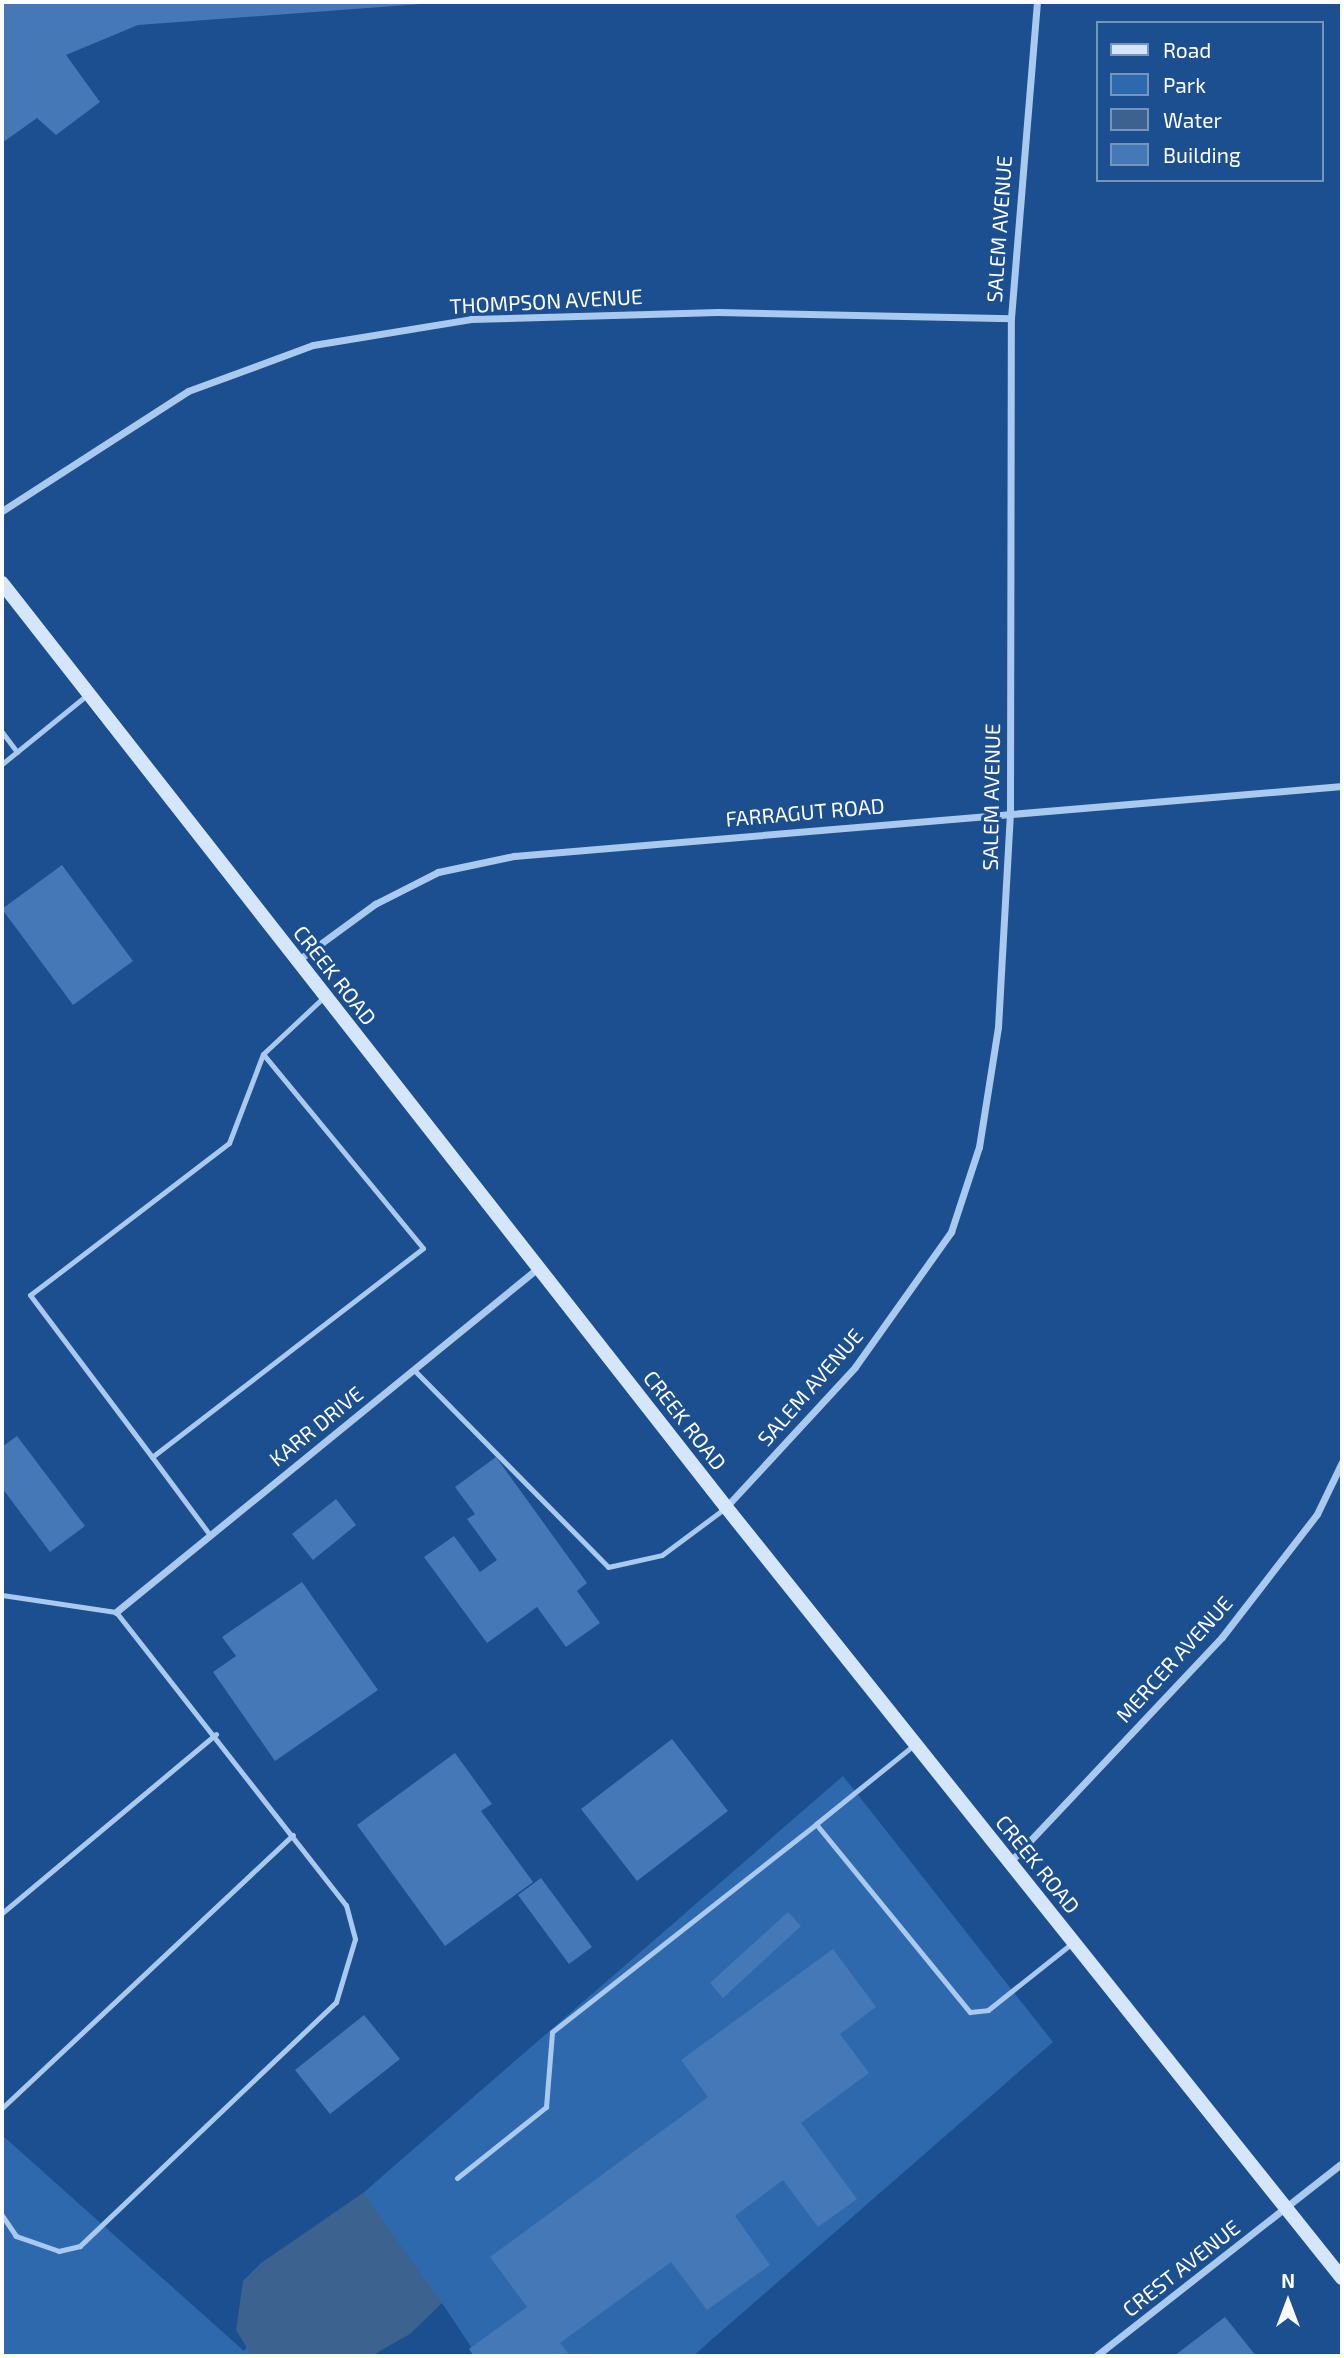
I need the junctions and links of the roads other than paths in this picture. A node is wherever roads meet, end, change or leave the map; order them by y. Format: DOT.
graph roads {
  1 [pos="1037,2"];
  2 [pos="1011,318"];
  3 [pos="2,511"];
  4 [pos="2,583"];
  5 [pos="88,694"];
  6 [pos="2,732"];
  7 [pos="17,752"];
  8 [pos="2,764"];
  9 [pos="1342,786"];
  10 [pos="1010,811"];
  11 [pos="297,961"];
  12 [pos="325,996"];
  13 [pos="263,1054"];
  14 [pos="538,1268"];
  15 [pos="414,1370"];
  16 [pos="152,1457"];
  17 [pos="1342,1462"];
  18 [pos="726,1507"];
  19 [pos="210,1535"];
  20 [pos="2,1595"];
  21 [pos="116,1612"];
  22 [pos="216,1734"];
  23 [pos="915,1744"];
  24 [pos="816,1824"];
  25 [pos="293,1835"];
  26 [pos="1010,1862"];
  27 [pos="2,1913"];
  28 [pos="1074,1942"];
  29 [pos="2,2108"];
  30 [pos="1342,2163"];
  31 [pos="457,2178"];
  32 [pos="1287,2208"];
  33 [pos="2,2215"];
  34 [pos="1342,2277"];
  35 [pos="1096,2356"];
  1 -- 2 [label="street, SALEM AVENUE"];
  2 -- 3 [label="street, THOMPSON AVENUE"];
  2 -- 10 [label="street, SALEM AVENUE"];
  4 -- 5 [label="street, CREEK ROAD"];
  5 -- 7 [label="lane"];
  5 -- 11 [label="street, CREEK ROAD"];
  6 -- 7 [label="lane"];
  7 -- 8 [label="lane"];
  9 -- 10 [label="street, FARRAGUT ROAD"];
  10 -- 11 [label="street, FARRAGUT ROAD"];
  10 -- 18 [label="street, SALEM AVENUE"];
  11 -- 12 [label="street, CREEK ROAD"];
  12 -- 13 [label="lane"];
  12 -- 14 [label="street, CREEK ROAD"];
  13 -- 16 [label="lane"];
  13 -- 16 [label="lane"];
  14 -- 15 [label="street, KARR DRIVE"];
  14 -- 18 [label="street, CREEK ROAD"];
  15 -- 18 [label="lane"];
  15 -- 19 [label="street, KARR DRIVE"];
  16 -- 19 [label="lane"];
  17 -- 26 [label="street, MERCER AVENUE"];
  18 -- 23 [label="street, CREEK ROAD"];
  19 -- 21 [label="street, KARR DRIVE"];
  20 -- 21 [label="lane"];
  21 -- 22 [label="lane"];
  22 -- 25 [label="lane"];
  22 -- 27 [label="lane"];
  23 -- 24 [label="lane"];
  23 -- 26 [label="street, CREEK ROAD"];
  24 -- 28 [label="lane"];
  24 -- 31 [label="lane"];
  25 -- 29 [label="lane"];
  25 -- 33 [label="lane"];
  26 -- 28 [label="street, CREEK ROAD"];
  28 -- 32 [label="street, CREEK ROAD"];
  30 -- 32 [label="street, CREST AVENUE"];
  32 -- 34 [label="street, CREEK ROAD"];
  32 -- 35 [label="street, CREST AVENUE"];
}
